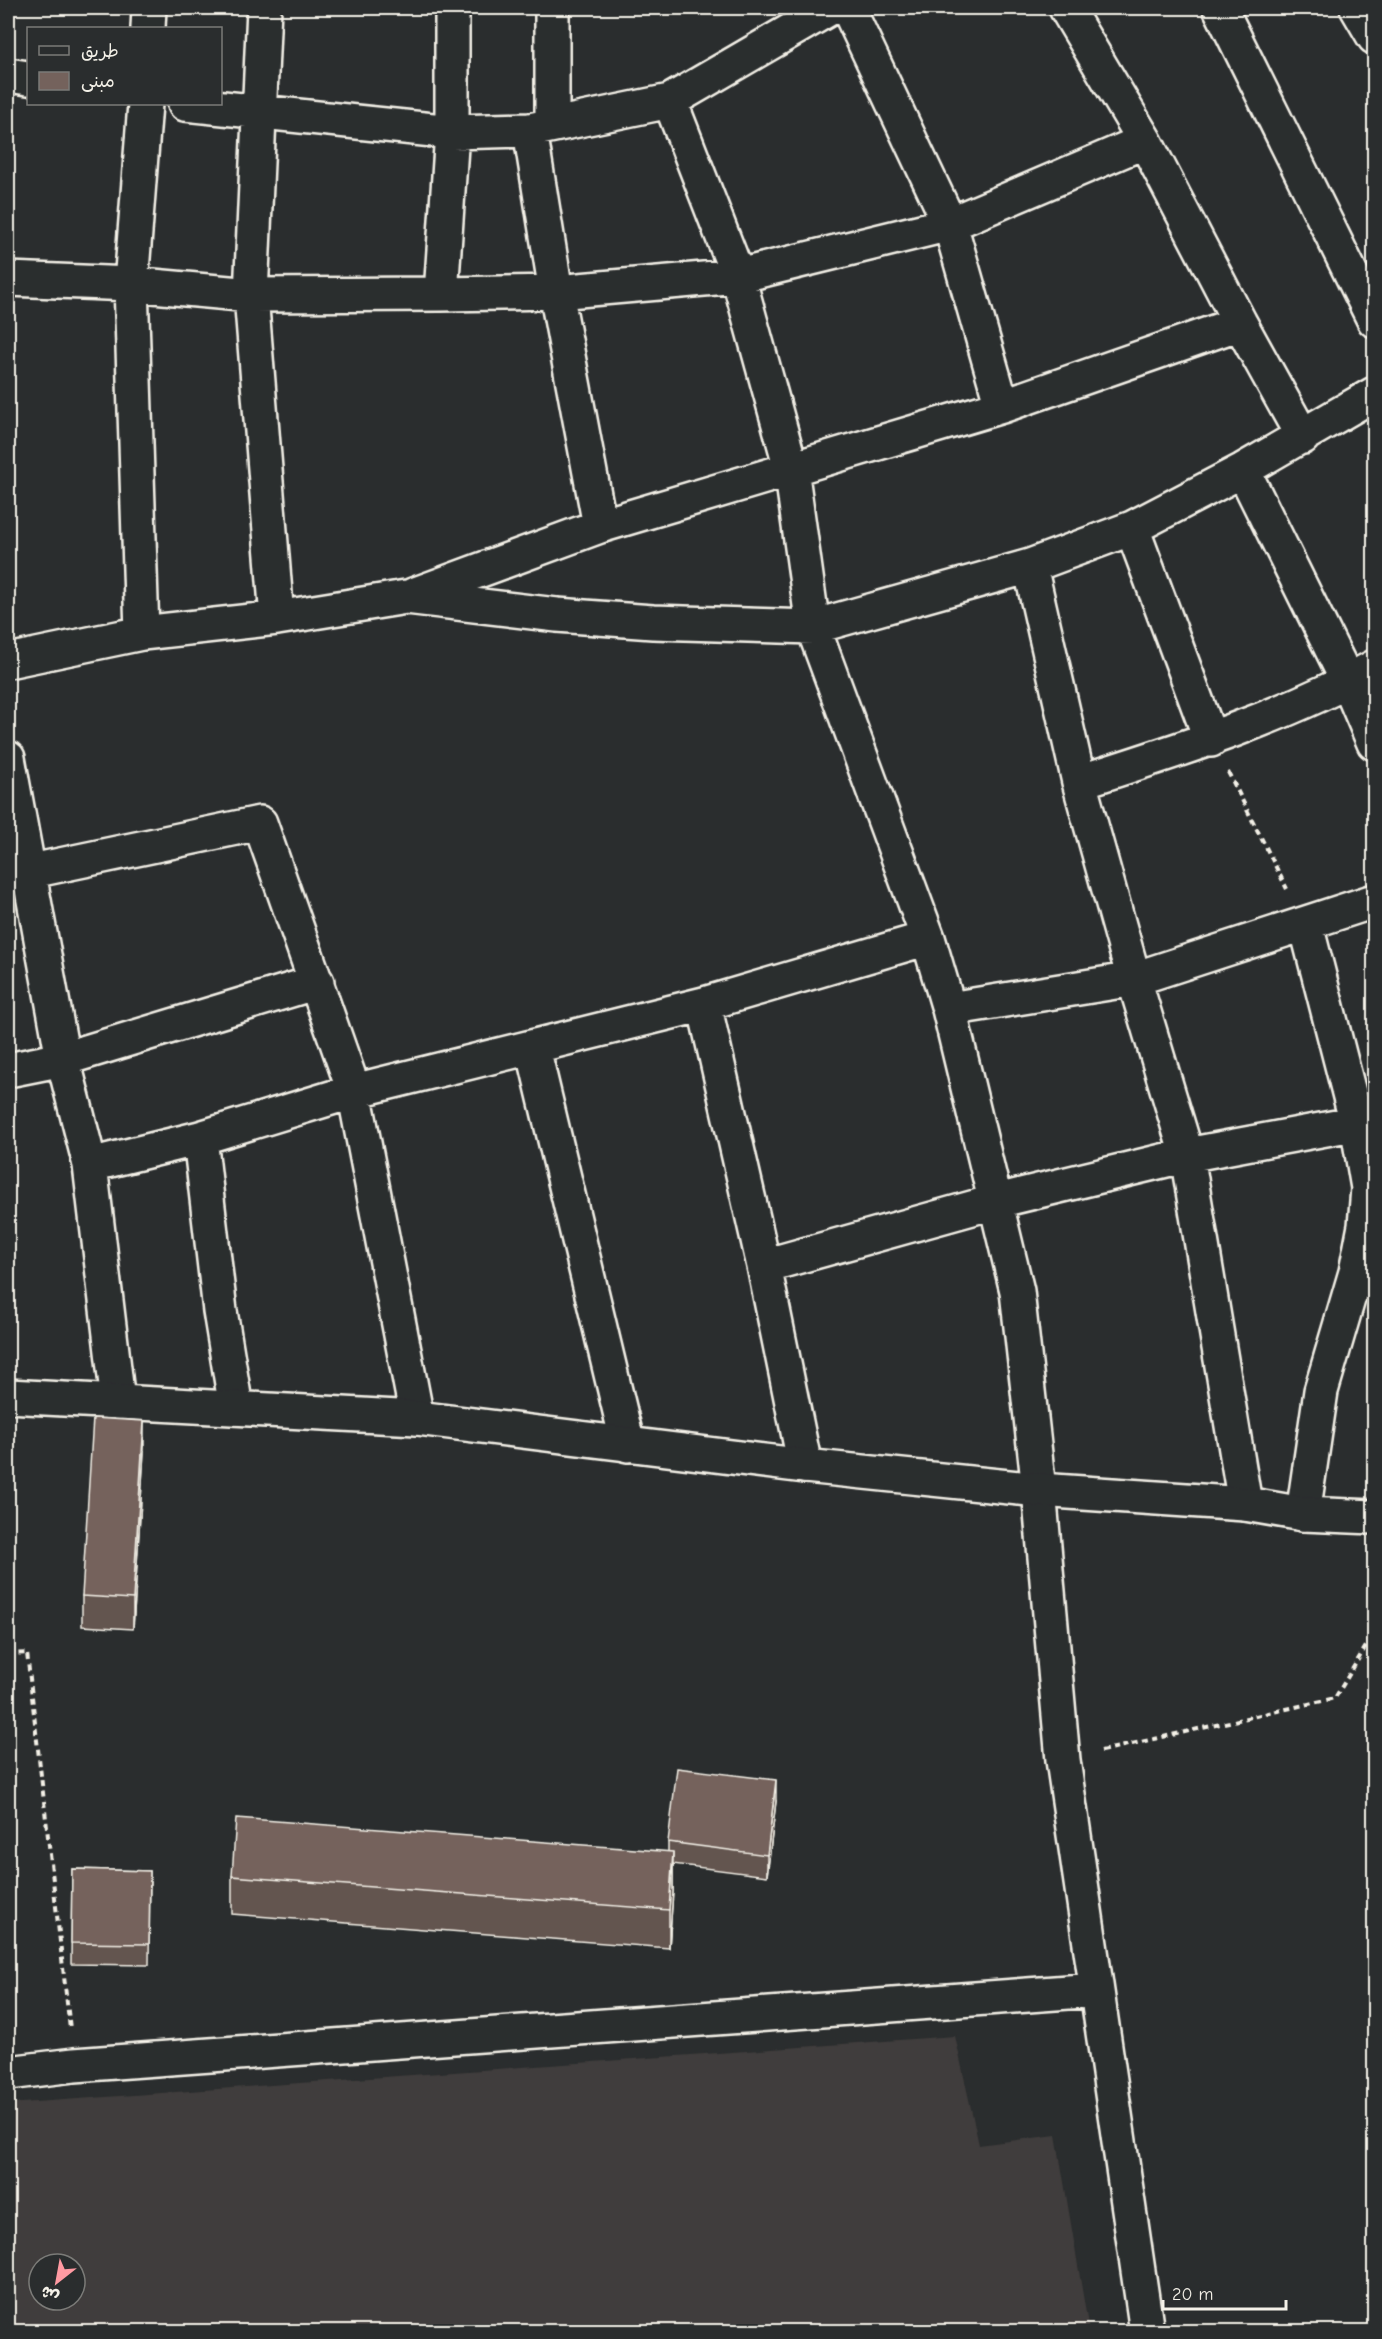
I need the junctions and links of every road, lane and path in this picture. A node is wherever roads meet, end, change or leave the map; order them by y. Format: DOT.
graph roads {
  1 [pos="149,8"];
  2 [pos="264,8"];
  3 [pos="452,8"];
  4 [pos="552,8"];
  5 [pos="830,8"];
  6 [pos="848,8"];
  7 [pos="1066,8"];
  8 [pos="1220,8"];
  9 [pos="1357,8"];
  10 [pos="148,27"];
  11 [pos="1374,38"];
  12 [pos="8,75"];
  13 [pos="27,78"];
  14 [pos="670,101"];
  15 [pos="145,105"];
  16 [pos="194,105"];
  17 [pos="259,112"];
  18 [pos="541,128"];
  19 [pos="452,132"];
  20 [pos="1145,141"];
  21 [pos="950,224"];
  22 [pos="738,276"];
  23 [pos="8,279"];
  24 [pos="131,284"];
  25 [pos="556,292"];
  26 [pos="441,294"];
  27 [pos="251,295"];
  28 [pos="1374,320"];
  29 [pos="1240,323"];
  30 [pos="1374,394"];
  31 [pos="1002,406"];
  32 [pos="1303,437"];
  33 [pos="791,468"];
  34 [pos="1243,470"];
  35 [pos="600,526"];
  36 [pos="1132,528"];
  37 [pos="1030,566"];
  38 [pos="406,597"];
  39 [pos="277,618"];
  40 [pos="813,627"];
  41 [pos="142,633"];
  42 [pos="8,661"];
  43 [pos="1361,674"];
  44 [pos="1211,740"];
  45 [pos="1374,743"];
  46 [pos="8,758"];
  47 [pos="1079,782"];
  48 [pos="18,873"];
  49 [pos="1374,901"];
  50 [pos="1306,925"];
  51 [pos="928,938"];
  52 [pos="1134,979"];
  53 [pos="317,982"];
  54 [pos="705,1004"];
  55 [pos="949,1009"];
  56 [pos="533,1048"];
  57 [pos="63,1059"];
  58 [pos="8,1070"];
  59 [pos="354,1091"];
  60 [pos="1366,1122"];
  61 [pos="200,1138"];
  62 [pos="1187,1155"];
  63 [pos="90,1166"];
  64 [pos="997,1201"];
  65 [pos="764,1266"];
  66 [pos="8,1396"];
  67 [pos="118,1402"];
  68 [pos="236,1408"];
  69 [pos="417,1418"];
  70 [pos="628,1445"];
  71 [pos="805,1466"];
  72 [pos="1039,1490"];
  73 [pos="1245,1504"];
  74 [pos="1303,1514"];
  75 [pos="1374,1517"];
  76 [pos="8,1654"];
  77 [pos="1063,1760"];
  78 [pos="1096,1990"];
  79 [pos="74,2066"];
  80 [pos="8,2073"];
  81 [pos="1147,2331"];
  1 -- 10 [label="street"];
  2 -- 17 [label="street"];
  3 -- 19 [label="street"];
  4 -- 18 [label="street"];
  5 -- 14 [label="street"];
  6 -- 21 [label="street"];
  7 -- 20 [label="street"];
  8 -- 28 [label="street"];
  9 -- 11 [label="street"];
  12 -- 13 [label="street"];
  14 -- 18 [label="street"];
  14 -- 22 [label="street"];
  15 -- 24 [label="street"];
  16 -- 17 [label="street"];
  17 -- 19 [label="street"];
  17 -- 27 [label="street"];
  18 -- 19 [label="street"];
  18 -- 25 [label="street"];
  19 -- 26 [label="street"];
  20 -- 21 [label="street"];
  20 -- 29 [label="street"];
  21 -- 22 [label="street"];
  21 -- 31 [label="street"];
  22 -- 25 [label="street"];
  22 -- 33 [label="street"];
  23 -- 24 [label="street"];
  24 -- 27 [label="street"];
  24 -- 41 [label="street"];
  25 -- 26 [label="street"];
  25 -- 35 [label="street"];
  26 -- 27 [label="street"];
  27 -- 39 [label="street"];
  29 -- 31 [label="street"];
  29 -- 32 [label="street"];
  30 -- 32 [label="street"];
  31 -- 33 [label="street"];
  32 -- 34 [label="street"];
  33 -- 35 [label="street"];
  33 -- 40 [label="street"];
  34 -- 36 [label="street"];
  34 -- 43 [label="street"];
  35 -- 38 [label="street"];
  36 -- 37 [label="street"];
  36 -- 44 [label="street"];
  37 -- 40 [label="street"];
  37 -- 47 [label="street"];
  38 -- 39 [label="street"];
  38 -- 40 [label="street"];
  39 -- 41 [label="street"];
  40 -- 51 [label="street"];
  41 -- 42 [label="street"];
  43 -- 44 [label="street"];
  43 -- 45 [label="street"];
  44 -- 47 [label="street"];
  44 -- 50 [label="path"];
  46 -- 48 [label="street"];
  47 -- 52 [label="street"];
  48 -- 53 [label="street"];
  48 -- 57 [label="street"];
  49 -- 50 [label="street"];
  50 -- 52 [label="street"];
  50 -- 60 [label="street"];
  51 -- 54 [label="street"];
  51 -- 55 [label="street"];
  52 -- 55 [label="street"];
  52 -- 62 [label="street"];
  53 -- 57 [label="street"];
  53 -- 59 [label="street"];
  54 -- 56 [label="street"];
  54 -- 65 [label="street"];
  55 -- 64 [label="street"];
  56 -- 59 [label="street"];
  56 -- 70 [label="street"];
  57 -- 58 [label="street"];
  57 -- 63 [label="street"];
  59 -- 61 [label="street"];
  59 -- 69 [label="street"];
  60 -- 62 [label="street"];
  60 -- 74 [label="street"];
  61 -- 63 [label="street"];
  61 -- 68 [label="street"];
  62 -- 64 [label="street"];
  62 -- 73 [label="street"];
  63 -- 67 [label="street"];
  64 -- 65 [label="street"];
  64 -- 72 [label="street"];
  65 -- 71 [label="street"];
  66 -- 67 [label="street"];
  67 -- 68 [label="street"];
  68 -- 69 [label="street"];
  69 -- 70 [label="street"];
  70 -- 71 [label="street"];
  71 -- 72 [label="street"];
  72 -- 73 [label="street"];
  72 -- 77 [label="street"];
  73 -- 74 [label="street"];
  74 -- 75 [label="street"];
  75 -- 77 [label="path"];
  76 -- 79 [label="path"];
  77 -- 78 [label="street"];
  78 -- 79 [label="street"];
  78 -- 81 [label="street"];
  79 -- 80 [label="street"];
}
